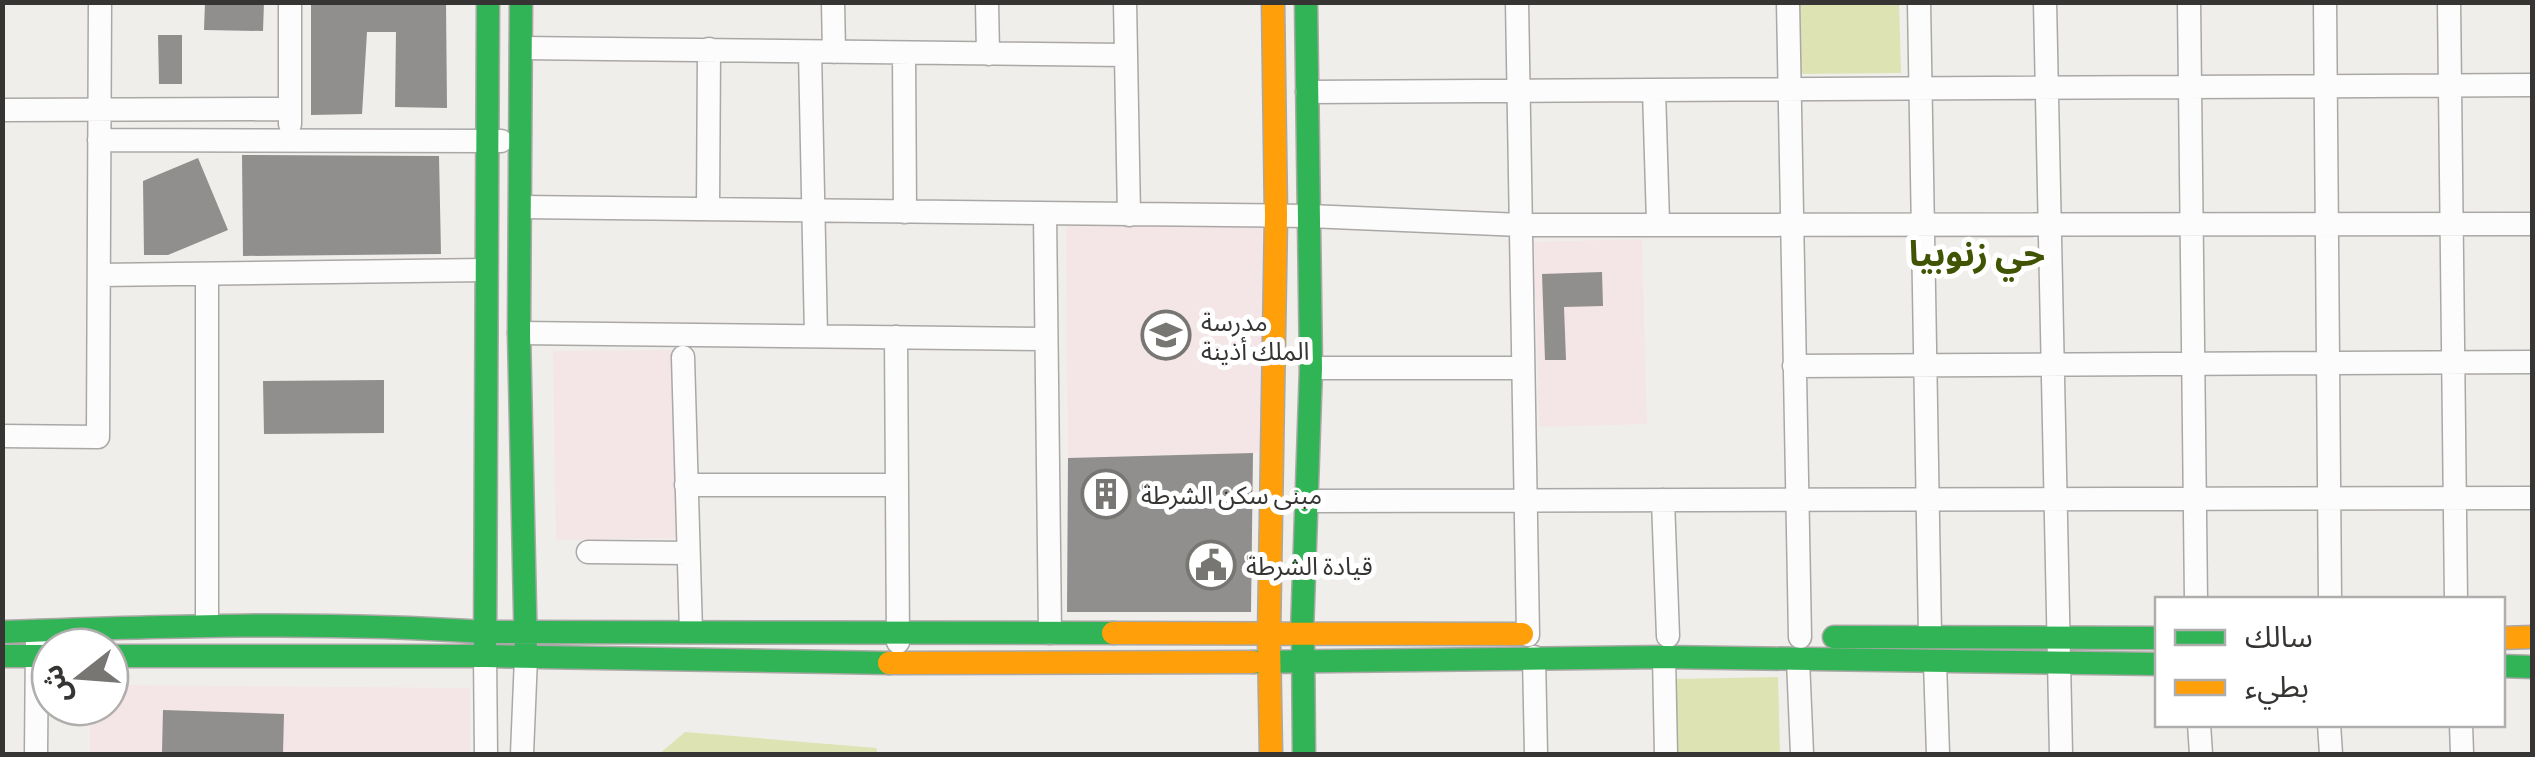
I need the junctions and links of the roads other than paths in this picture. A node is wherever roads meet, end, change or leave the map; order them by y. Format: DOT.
graph roads {
  1 [pos="100,2"];
  2 [pos="290,2"];
  3 [pos="488,2"];
  4 [pos="521,2"];
  5 [pos="834,2"];
  6 [pos="987,2"];
  7 [pos="1125,2"];
  8 [pos="1274,2"];
  9 [pos="1306,2"];
  10 [pos="1518,2"];
  11 [pos="1788,2"];
  12 [pos="1919,2"];
  13 [pos="2045,2"];
  14 [pos="2188,2"];
  15 [pos="2325,2"];
  16 [pos="2449,2"];
  17 [pos="521,48"];
  18 [pos="709,49"];
  19 [pos="810,52"];
  20 [pos="834,52"];
  21 [pos="904,53"];
  22 [pos="988,54"];
  23 [pos="1126,55"];
  24 [pos="2532,85"];
  25 [pos="2325,86"];
  26 [pos="2450,86"];
  27 [pos="2190,87"];
  28 [pos="2046,88"];
  29 [pos="1920,89"];
  30 [pos="1654,90"];
  31 [pos="1789,90"];
  32 [pos="1307,92"];
  33 [pos="1519,92"];
  34 [pos="290,109"];
  35 [pos="2,110"];
  36 [pos="100,110"];
  37 [pos="100,140"];
  38 [pos="290,140"];
  39 [pos="488,141"];
  40 [pos="520,141"];
  41 [pos="521,207"];
  42 [pos="708,210"];
  43 [pos="814,211"];
  44 [pos="905,212"];
  45 [pos="1045,214"];
  46 [pos="1129,215"];
  47 [pos="1276,216"];
  48 [pos="1309,216"];
  49 [pos="1658,222"];
  50 [pos="2192,224"];
  51 [pos="2326,224"];
  52 [pos="2452,224"];
  53 [pos="2532,224"];
  54 [pos="1521,225"];
  55 [pos="1792,225"];
  56 [pos="1923,225"];
  57 [pos="2050,225"];
  58 [pos="485,270"];
  59 [pos="207,274"];
  60 [pos="99,275"];
  61 [pos="519,333"];
  62 [pos="816,336"];
  63 [pos="896,337"];
  64 [pos="1046,338"];
  65 [pos="683,357"];
  66 [pos="2453,362"];
  67 [pos="2532,362"];
  68 [pos="2328,363"];
  69 [pos="2052,364"];
  70 [pos="2193,364"];
  71 [pos="1925,365"];
  72 [pos="1794,366"];
  73 [pos="1311,368"];
  74 [pos="1523,368"];
  75 [pos="2,436"];
  76 [pos="686,485"];
  77 [pos="896,485"];
  78 [pos="2455,498"];
  79 [pos="2532,498"];
  80 [pos="2195,499"];
  81 [pos="2329,499"];
  82 [pos="1525,500"];
  83 [pos="1663,500"];
  84 [pos="1798,500"];
  85 [pos="1927,500"];
  86 [pos="2055,500"];
  87 [pos="1306,501"];
  88 [pos="588,552"];
  89 [pos="688,553"];
  90 [pos="2196,597"];
  91 [pos="2330,597"];
  92 [pos="2456,597"];
  93 [pos="206,624"];
  94 [pos="2,632"];
  95 [pos="525,632"];
  96 [pos="691,632"];
  97 [pos="898,632"];
  98 [pos="1050,633"];
  99 [pos="1302,633"];
  100 [pos="130,635"];
  101 [pos="1269,635"];
  102 [pos="1930,636"];
  103 [pos="2058,638"];
  104 [pos="2155,638"];
  105 [pos="2505,638"];
  106 [pos="2532,638"];
  107 [pos="30,643"];
  108 [pos="484,644"];
  109 [pos="1531,646"];
  110 [pos="1666,646"];
  111 [pos="1799,648"];
  112 [pos="30,650"];
  113 [pos="130,655"];
  114 [pos="2,656"];
  115 [pos="526,657"];
  116 [pos="897,661"];
  117 [pos="1935,662"];
  118 [pos="1304,663"];
  119 [pos="2059,663"];
  120 [pos="1270,664"];
  121 [pos="2155,664"];
  122 [pos="2505,666"];
  123 [pos="2532,667"];
  124 [pos="37,727"];
  125 [pos="2199,727"];
  126 [pos="2329,727"];
  127 [pos="2461,727"];
  128 [pos="36,754"];
  129 [pos="486,754"];
  130 [pos="522,754"];
  131 [pos="1271,754"];
  132 [pos="1304,754"];
  133 [pos="1536,754"];
  134 [pos="1666,754"];
  135 [pos="1802,754"];
  136 [pos="1938,754"];
  137 [pos="2061,754"];
  138 [pos="2201,754"];
  139 [pos="2331,754"];
  140 [pos="2462,754"];
  1 -- 36 [label="street"];
  2 -- 34 [label="street"];
  3 -- 39 [label="main road"];
  4 -- 17 [label="main road"];
  5 -- 20 [label="street"];
  6 -- 22 [label="street"];
  7 -- 23 [label="street"];
  8 -- 47 [label="main road"];
  9 -- 32 [label="main road"];
  10 -- 33 [label="street"];
  11 -- 31 [label="street"];
  12 -- 29 [label="street"];
  13 -- 28 [label="street"];
  14 -- 27 [label="street"];
  15 -- 25 [label="street"];
  16 -- 26 [label="street"];
  17 -- 18 [label="street"];
  17 -- 40 [label="main road"];
  18 -- 19 [label="street"];
  18 -- 42 [label="street"];
  19 -- 20 [label="street"];
  19 -- 43 [label="street"];
  20 -- 21 [label="street"];
  21 -- 22 [label="street"];
  21 -- 44 [label="street"];
  22 -- 23 [label="street"];
  23 -- 46 [label="street"];
  24 -- 26 [label="street"];
  25 -- 26 [label="street"];
  25 -- 27 [label="street"];
  25 -- 51 [label="street"];
  26 -- 52 [label="street"];
  27 -- 28 [label="street"];
  27 -- 50 [label="street"];
  28 -- 29 [label="street"];
  28 -- 57 [label="street"];
  29 -- 31 [label="street"];
  29 -- 56 [label="street"];
  30 -- 31 [label="street"];
  30 -- 33 [label="street"];
  30 -- 49 [label="street"];
  31 -- 55 [label="street"];
  32 -- 33 [label="street"];
  32 -- 48 [label="main road"];
  33 -- 54 [label="street"];
  34 -- 36 [label="street"];
  34 -- 38 [label="street"];
  35 -- 36 [label="street"];
  36 -- 37 [label="street"];
  37 -- 38 [label="street"];
  37 -- 60 [label="street"];
  38 -- 39 [label="street"];
  39 -- 40 [label="street"];
  39 -- 58 [label="main road"];
  40 -- 41 [label="main road"];
  41 -- 42 [label="street"];
  41 -- 61 [label="main road"];
  42 -- 43 [label="street"];
  43 -- 44 [label="street"];
  43 -- 62 [label="street"];
  44 -- 45 [label="street"];
  45 -- 46 [label="street"];
  45 -- 64 [label="street"];
  46 -- 47 [label="street"];
  47 -- 48 [label="street"];
  47 -- 101 [label="main road"];
  48 -- 54 [label="street"];
  48 -- 73 [label="main road"];
  49 -- 54 [label="street"];
  49 -- 55 [label="street"];
  50 -- 51 [label="street"];
  50 -- 57 [label="street"];
  50 -- 70 [label="street"];
  51 -- 52 [label="street"];
  51 -- 68 [label="street"];
  52 -- 53 [label="street"];
  52 -- 66 [label="street"];
  54 -- 74 [label="street"];
  55 -- 56 [label="street"];
  55 -- 72 [label="street"];
  56 -- 57 [label="street"];
  56 -- 71 [label="street"];
  57 -- 69 [label="street"];
  58 -- 59 [label="street"];
  58 -- 108 [label="main road"];
  59 -- 60 [label="street"];
  59 -- 93 [label="street"];
  60 -- 75 [label="street"];
  61 -- 62 [label="street"];
  61 -- 95 [label="main road"];
  62 -- 63 [label="street"];
  63 -- 64 [label="street"];
  63 -- 77 [label="street"];
  64 -- 98 [label="street"];
  65 -- 76 [label="street"];
  66 -- 67 [label="street"];
  66 -- 68 [label="street"];
  66 -- 78 [label="street"];
  68 -- 70 [label="street"];
  68 -- 81 [label="street"];
  69 -- 70 [label="street"];
  69 -- 71 [label="street"];
  69 -- 86 [label="street"];
  70 -- 80 [label="street"];
  71 -- 72 [label="street"];
  71 -- 85 [label="street"];
  72 -- 84 [label="street"];
  73 -- 74 [label="street"];
  73 -- 87 [label="main road"];
  74 -- 82 [label="street"];
  76 -- 77 [label="street"];
  76 -- 89 [label="street"];
  77 -- 97 [label="street"];
  78 -- 79 [label="street"];
  78 -- 81 [label="street"];
  78 -- 92 [label="street"];
  80 -- 81 [label="street"];
  80 -- 86 [label="street"];
  80 -- 90 [label="street"];
  81 -- 91 [label="street"];
  82 -- 83 [label="street"];
  82 -- 87 [label="street"];
  82 -- 109 [label="street"];
  83 -- 84 [label="street"];
  83 -- 110 [label="street"];
  84 -- 85 [label="street"];
  84 -- 111 [label="street"];
  85 -- 86 [label="street"];
  85 -- 102 [label="street"];
  86 -- 103 [label="street"];
  87 -- 99 [label="main road"];
  88 -- 89 [label="street"];
  89 -- 96 [label="street"];
  93 -- 100 [label="main road"];
  93 -- 108 [label="main road"];
  94 -- 107 [label="main road"];
  95 -- 96 [label="main road"];
  95 -- 108 [label="main road"];
  95 -- 115 [label="main road"];
  96 -- 97 [label="main road"];
  97 -- 98 [label="main road"];
  97 -- 116 [label="street"];
  98 -- 101 [label="main road"];
  99 -- 101 [label="main road"];
  99 -- 109 [label="main road"];
  99 -- 118 [label="main road"];
  101 -- 120 [label="main road"];
  102 -- 103 [label="main road"];
  102 -- 111 [label="main road"];
  103 -- 104 [label="main road"];
  103 -- 119 [label="street"];
  105 -- 106 [label="main road"];
  108 -- 113 [label="main road"];
  108 -- 115 [label="main road"];
  108 -- 129 [label="street"];
  109 -- 110 [label="main road"];
  109 -- 118 [label="main road"];
  109 -- 133 [label="street"];
  110 -- 111 [label="main road"];
  110 -- 134 [label="street"];
  111 -- 117 [label="main road"];
  111 -- 135 [label="street"];
  112 -- 114 [label="main road"];
  115 -- 116 [label="main road"];
  115 -- 130 [label="street"];
  116 -- 120 [label="main road"];
  117 -- 119 [label="main road"];
  117 -- 136 [label="street"];
  118 -- 120 [label="main road"];
  118 -- 132 [label="main road"];
  119 -- 121 [label="main road"];
  119 -- 137 [label="street"];
  120 -- 131 [label="main road"];
  122 -- 123 [label="main road"];
  124 -- 128 [label="street"];
  125 -- 138 [label="street"];
  126 -- 139 [label="street"];
  127 -- 140 [label="street"];
}
